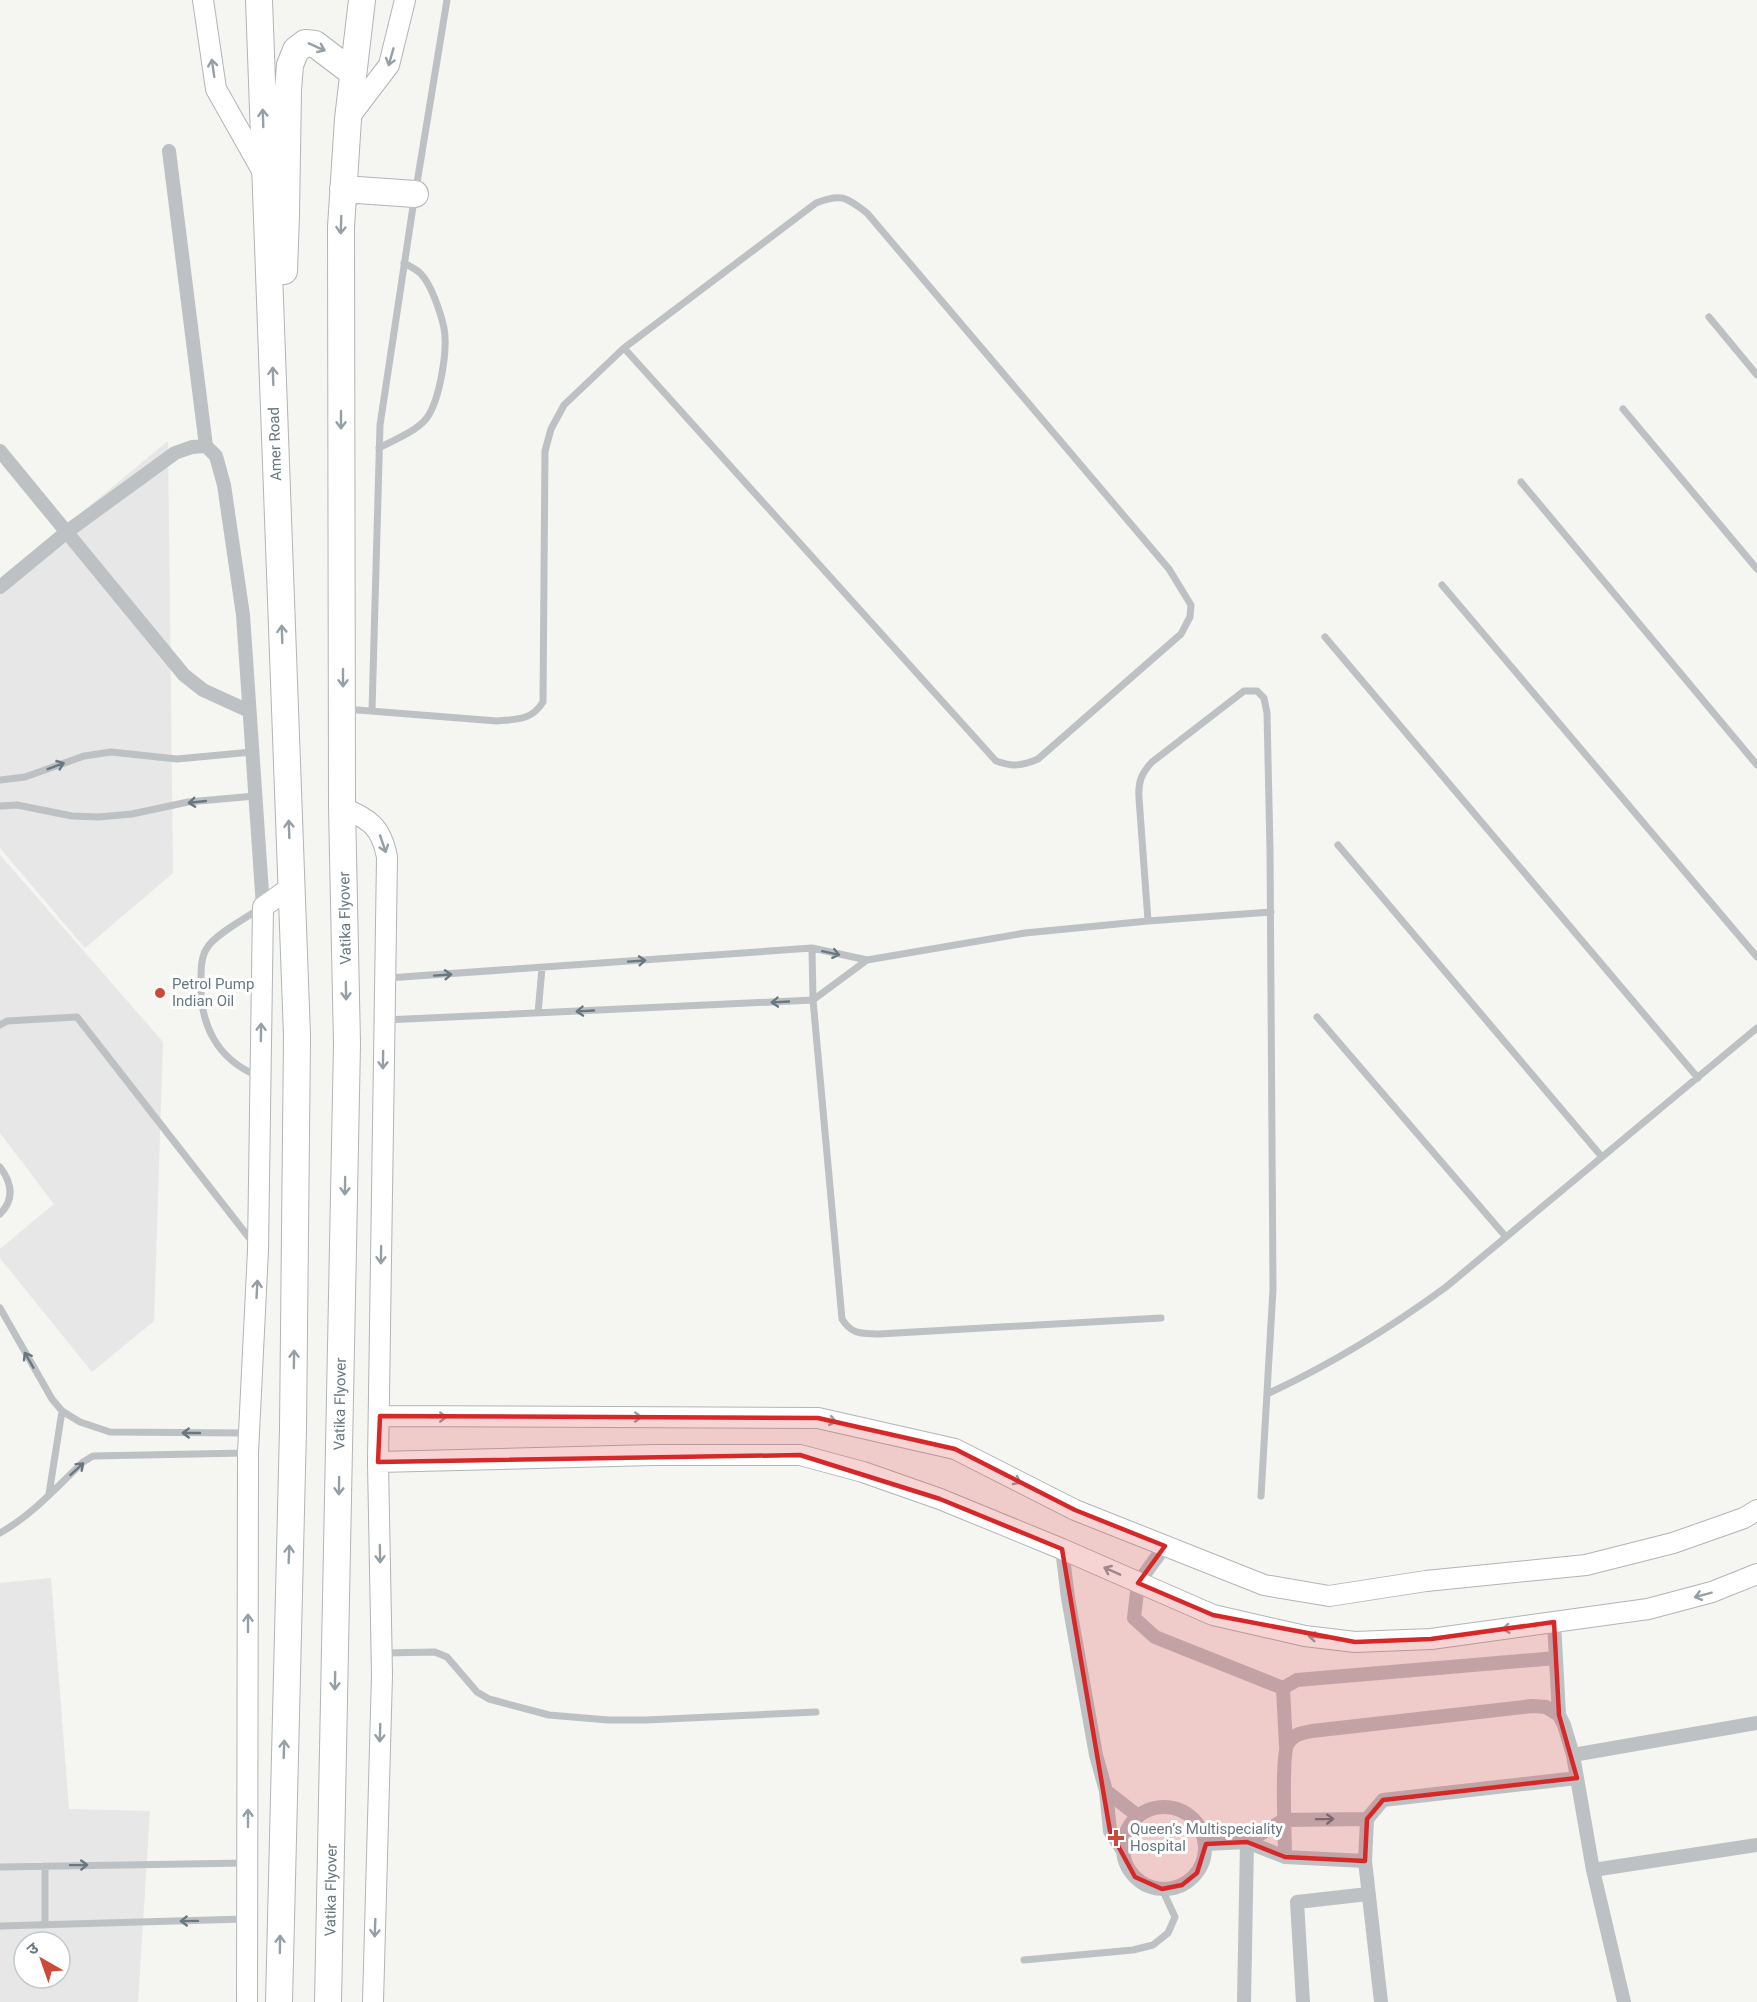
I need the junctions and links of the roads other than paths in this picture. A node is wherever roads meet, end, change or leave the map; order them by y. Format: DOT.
graph roads {
  1 [pos="203,0"];
  2 [pos="259,0"];
  3 [pos="362,0"];
  4 [pos="405,0"];
  5 [pos="447,0"];
  6 [pos="353,73"];
  7 [pos="348,119"];
  8 [pos="169,151"];
  9 [pos="265,176"];
  10 [pos="343,189"];
  11 [pos="416,194"];
  12 [pos="404,263"];
  13 [pos="269,285"];
  14 [pos="1709,317"];
  15 [pos="624,348"];
  16 [pos="1757,375"];
  17 [pos="1623,408"];
  18 [pos="207,446"];
  19 [pos="379,448"];
  20 [pos="0,451"];
  21 [pos="1521,482"];
  22 [pos="68,531"];
  23 [pos="1757,569"];
  24 [pos="1442,585"];
  25 [pos="0,587"];
  26 [pos="1326,638"];
  27 [pos="343,709"];
  28 [pos="249,711"];
  29 [pos="372,711"];
  30 [pos="252,752"];
  31 [pos="1757,765"];
  32 [pos="0,780"];
  33 [pos="255,796"];
  34 [pos="0,806"];
  35 [pos="342,807"];
  36 [pos="1338,844"];
  37 [pos="291,887"];
  38 [pos="263,907"];
  39 [pos="1271,912"];
  40 [pos="1148,921"];
  41 [pos="812,948"];
  42 [pos="1757,957"];
  43 [pos="867,960"];
  44 [pos="542,968"];
  45 [pos="384,979"];
  46 [pos="813,1000"];
  47 [pos="538,1013"];
  48 [pos="1317,1017"];
  49 [pos="384,1020"];
  50 [pos="0,1025"];
  51 [pos="1757,1028"];
  52 [pos="261,1077"];
  53 [pos="1698,1078"];
  54 [pos="1602,1157"];
  55 [pos="0,1167"];
  56 [pos="0,1214"];
  57 [pos="1506,1237"];
  58 [pos="258,1250"];
  59 [pos="0,1308"];
  60 [pos="1161,1318"];
  61 [pos="1267,1394"];
  62 [pos="62,1411"];
  63 [pos="380,1416"];
  64 [pos="249,1443"];
  65 [pos="378,1462"];
  66 [pos="49,1494"];
  67 [pos="1261,1496"];
  68 [pos="1757,1510"];
  69 [pos="0,1533"];
  70 [pos="1165,1546"];
  71 [pos="1062,1549"];
  72 [pos="1757,1574"];
  73 [pos="1138,1583"];
  74 [pos="1554,1622"];
  75 [pos="382,1653"];
  76 [pos="1556,1658"];
  77 [pos="1283,1688"];
  78 [pos="816,1712"];
  79 [pos="1558,1715"];
  80 [pos="1757,1723"];
  81 [pos="1286,1746"];
  82 [pos="1573,1755"];
  83 [pos="1577,1778"];
  84 [pos="1106,1791"];
  85 [pos="1138,1816"];
  86 [pos="1367,1819"];
  87 [pos="1284,1820"];
  88 [pos="1247,1842"];
  89 [pos="1206,1844"];
  90 [pos="1757,1845"];
  91 [pos="1123,1851"];
  92 [pos="1285,1857"];
  93 [pos="1365,1861"];
  94 [pos="248,1863"];
  95 [pos="45,1866"];
  96 [pos="0,1867"];
  97 [pos="1593,1870"];
  98 [pos="1162,1889"];
  99 [pos="1368,1894"];
  100 [pos="248,1919"];
  101 [pos="45,1924"];
  102 [pos="0,1926"];
  103 [pos="1024,1960"];
  104 [pos="247,2002"];
  105 [pos="279,2002"];
  106 [pos="328,2002"];
  107 [pos="373,2002"];
  108 [pos="1244,2002"];
  109 [pos="1303,2002"];
  110 [pos="1381,2002"];
  111 [pos="1624,2002"];
  9 -- 1 [label="street, one-way"];
  9 -- 2 [label="highway, Amer Road, one-way"];
  3 -- 6 [label="highway, Vatika Flyover"];
  4 -- 7 [label="street, one-way"];
  5 -- 11 [label="lane"];
  6 -- 7 [label="highway, Vatika Flyover"];
  13 -- 6 [label="highway, one-way"];
  7 -- 10 [label="highway, Vatika Flyover"];
  8 -- 18 [label="street"];
  9 -- 13 [label="highway, Amer Road"];
  10 -- 11 [label="highway"];
  10 -- 27 [label="highway, Vatika Flyover, one-way"];
  11 -- 12 [label="lane"];
  12 -- 19 [label="lane"];
  12 -- 19 [label="lane"];
  37 -- 13 [label="highway, Amer Road, one-way"];
  14 -- 16 [label="lane"];
  15 -- 15 [label="lane"];
  15 -- 29 [label="lane"];
  17 -- 23 [label="lane"];
  18 -- 22 [label="street"];
  18 -- 28 [label="street"];
  19 -- 29 [label="lane"];
  20 -- 22 [label="street"];
  21 -- 31 [label="lane"];
  22 -- 25 [label="street"];
  22 -- 28 [label="street"];
  24 -- 42 [label="lane"];
  26 -- 53 [label="lane"];
  27 -- 29 [label="lane"];
  27 -- 35 [label="highway, Vatika Flyover"];
  28 -- 30 [label="street"];
  32 -- 30 [label="lane, one-way"];
  30 -- 33 [label="street"];
  33 -- 34 [label="lane, one-way"];
  33 -- 38 [label="street"];
  35 -- 45 [label="street, one-way"];
  35 -- 106 [label="highway, Vatika Flyover, one-way"];
  36 -- 54 [label="lane"];
  37 -- 38 [label="street"];
  105 -- 37 [label="highway, one-way"];
  52 -- 38 [label="street, one-way"];
  38 -- 52 [label="lane"];
  39 -- 40 [label="lane"];
  39 -- 40 [label="lane"];
  39 -- 61 [label="lane"];
  40 -- 43 [label="lane"];
  41 -- 43 [label="lane, one-way"];
  44 -- 41 [label="lane, one-way"];
  41 -- 46 [label="lane"];
  43 -- 46 [label="lane"];
  45 -- 44 [label="lane, one-way"];
  44 -- 47 [label="lane"];
  45 -- 49 [label="street"];
  46 -- 47 [label="lane, one-way"];
  46 -- 60 [label="lane"];
  47 -- 49 [label="lane"];
  48 -- 57 [label="lane"];
  49 -- 63 [label="street, one-way"];
  50 -- 58 [label="lane"];
  51 -- 53 [label="lane"];
  52 -- 58 [label="street"];
  53 -- 54 [label="lane"];
  54 -- 57 [label="lane"];
  55 -- 56 [label="lane"];
  57 -- 61 [label="lane"];
  64 -- 58 [label="street, one-way"];
  62 -- 59 [label="lane, one-way"];
  61 -- 67 [label="lane"];
  64 -- 62 [label="lane, one-way"];
  62 -- 66 [label="lane"];
  63 -- 65 [label="street"];
  63 -- 70 [label="street, one-way"];
  66 -- 64 [label="lane, one-way"];
  94 -- 64 [label="street, one-way"];
  65 -- 71 [label="street"];
  65 -- 75 [label="street, one-way"];
  66 -- 69 [label="lane"];
  68 -- 70 [label="street"];
  70 -- 73 [label="street"];
  73 -- 71 [label="street, one-way"];
  71 -- 84 [label="street"];
  72 -- 74 [label="street, one-way"];
  74 -- 73 [label="street, one-way"];
  73 -- 77 [label="street"];
  74 -- 76 [label="street"];
  75 -- 78 [label="lane"];
  75 -- 107 [label="street, one-way"];
  76 -- 77 [label="street"];
  76 -- 79 [label="street"];
  77 -- 81 [label="street"];
  79 -- 81 [label="street"];
  79 -- 82 [label="street"];
  80 -- 82 [label="street"];
  81 -- 87 [label="street"];
  82 -- 83 [label="street"];
  83 -- 86 [label="street"];
  83 -- 97 [label="street"];
  84 -- 85 [label="street"];
  84 -- 91 [label="street"];
  85 -- 89 [label="street"];
  85 -- 91 [label="street"];
  87 -- 86 [label="street, one-way"];
  86 -- 93 [label="street"];
  87 -- 88 [label="street"];
  87 -- 92 [label="street"];
  88 -- 89 [label="street"];
  88 -- 92 [label="street"];
  88 -- 108 [label="street"];
  89 -- 98 [label="street"];
  90 -- 97 [label="street"];
  91 -- 98 [label="street"];
  92 -- 93 [label="street"];
  93 -- 99 [label="street"];
  95 -- 94 [label="lane, one-way"];
  94 -- 100 [label="street"];
  95 -- 96 [label="lane"];
  95 -- 101 [label="lane"];
  97 -- 111 [label="street"];
  98 -- 103 [label="lane"];
  99 -- 109 [label="street"];
  99 -- 110 [label="street"];
  100 -- 101 [label="lane, one-way"];
  100 -- 104 [label="street"];
  101 -- 102 [label="lane"];
}
